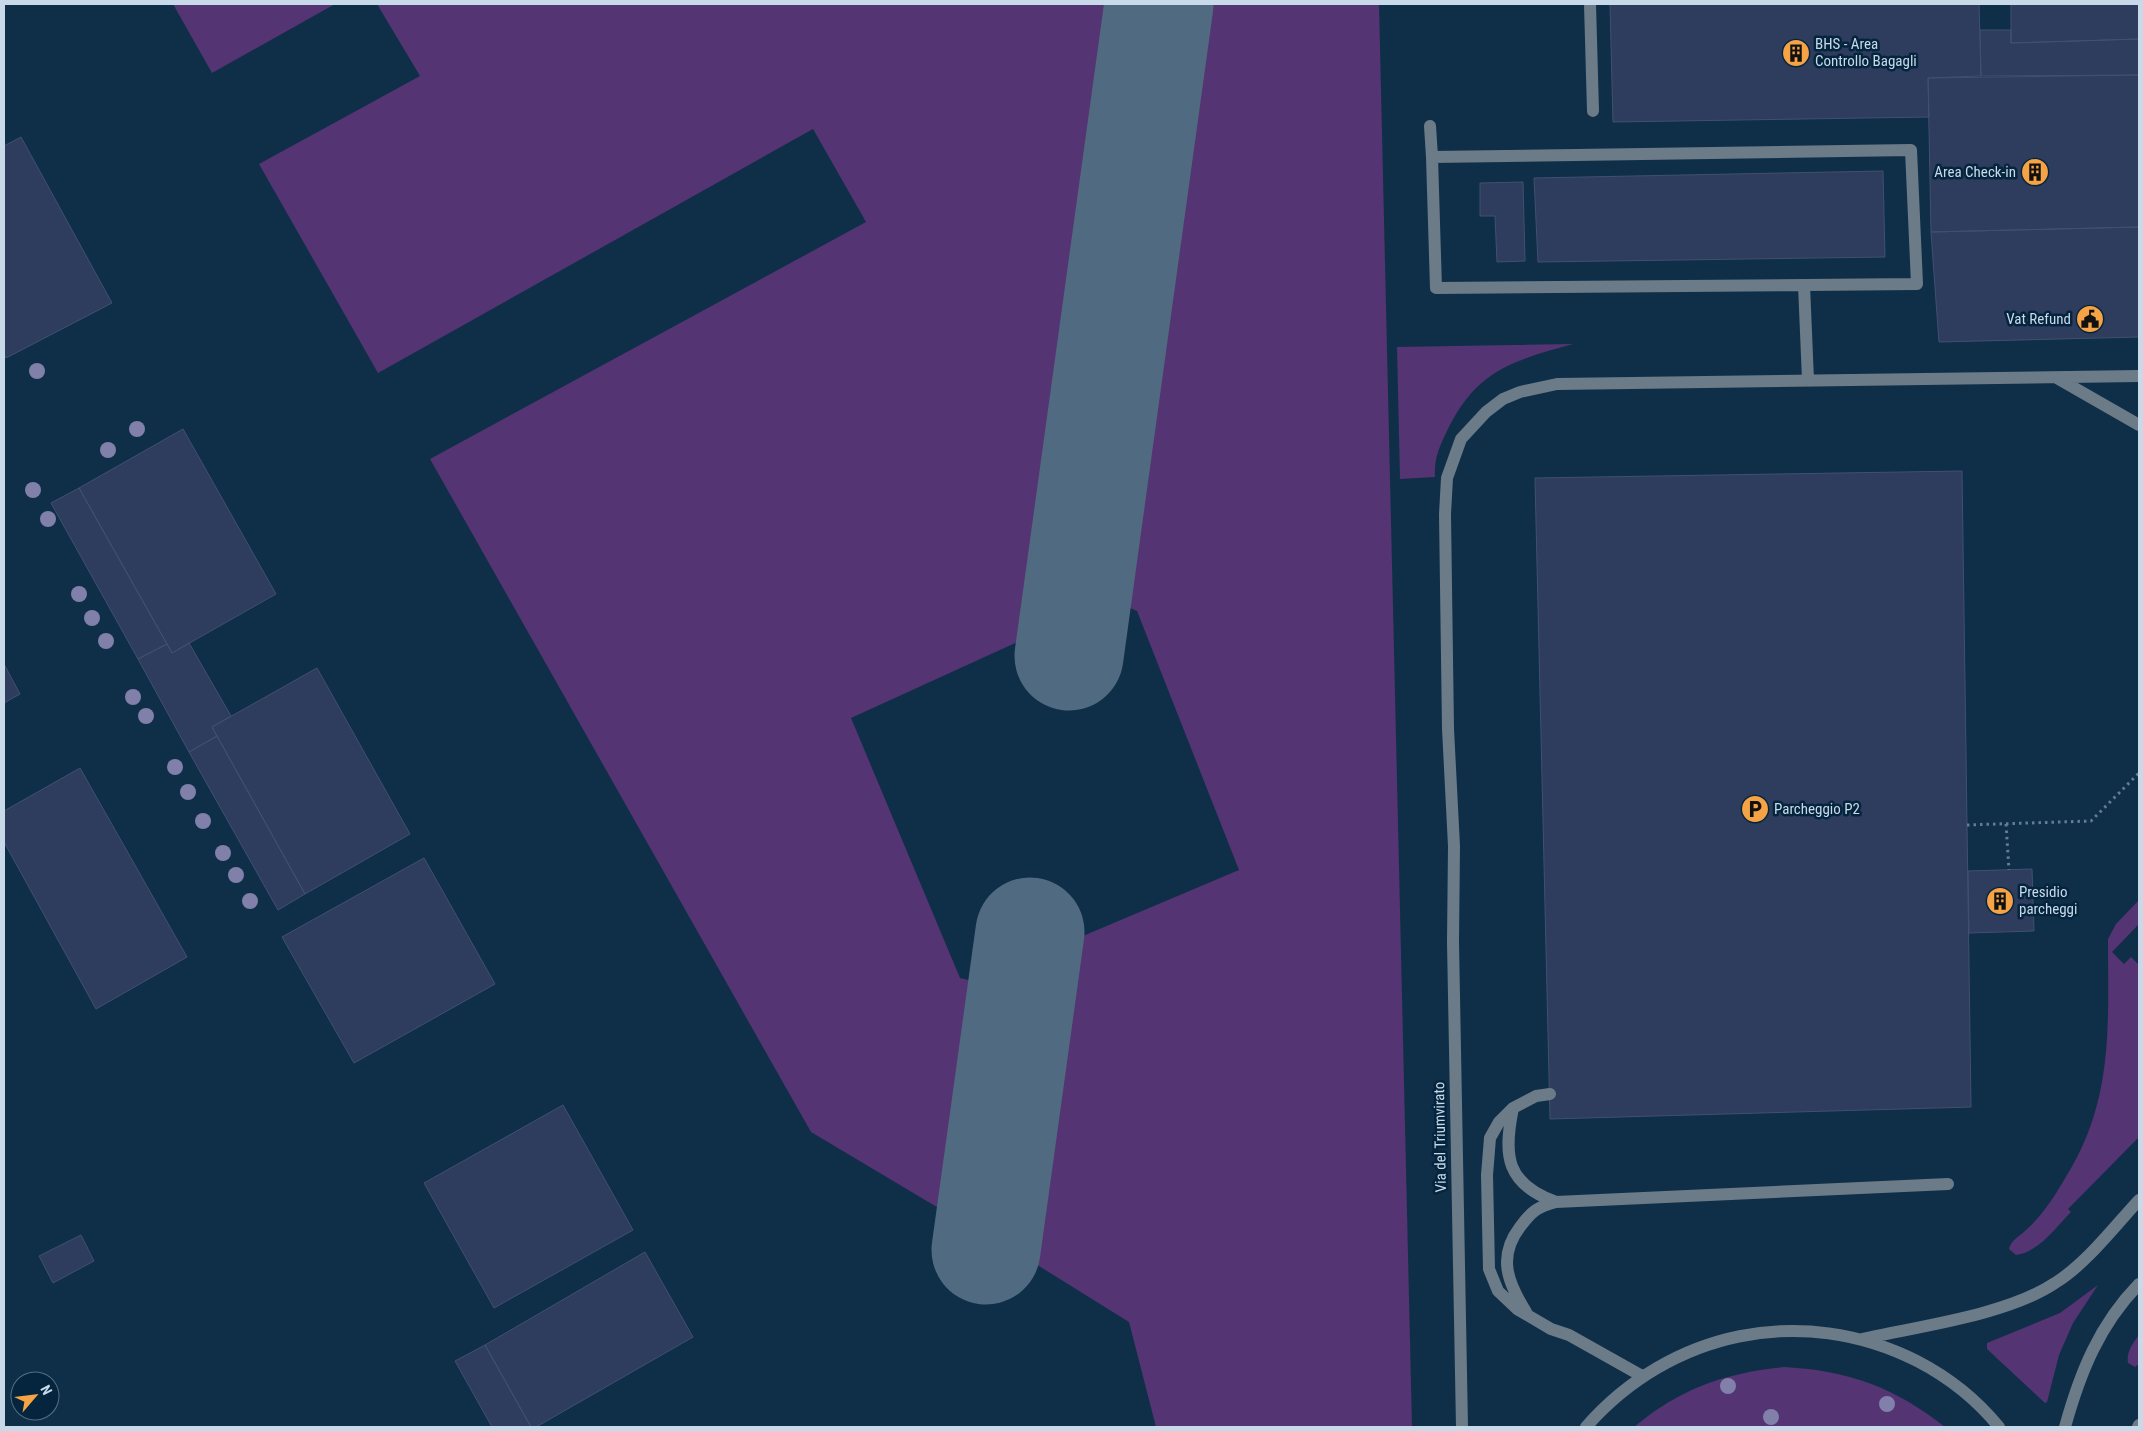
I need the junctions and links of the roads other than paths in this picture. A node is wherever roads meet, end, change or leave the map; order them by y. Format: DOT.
graph roads {
  1 [pos="1590,4"];
  2 [pos="1594,110"];
  3 [pos="1430,126"];
  4 [pos="1432,157"];
  5 [pos="1804,285"];
  6 [pos="2139,376"];
  7 [pos="2058,378"];
  8 [pos="1808,380"];
  9 [pos="2139,426"];
  10 [pos="1550,1094"];
  11 [pos="1513,1108"];
  12 [pos="1948,1184"];
  13 [pos="2139,1200"];
  14 [pos="1556,1202"];
  15 [pos="2139,1284"];
  16 [pos="1530,1318"];
  17 [pos="1862,1339"];
  18 [pos="1642,1376"];
  19 [pos="1462,1427"];
  20 [pos="1586,1427"];
  21 [pos="1999,1427"];
  22 [pos="2065,1427"];
  1 -- 2 [label="street"];
  3 -- 4 [label="street"];
  4 -- 5 [label="street"];
  4 -- 5 [label="street"];
  5 -- 8 [label="street"];
  6 -- 7 [label="street, Via del Triumvirato"];
  7 -- 8 [label="street, Via del Triumvirato"];
  7 -- 9 [label="street"];
  8 -- 19 [label="street, Via del Triumvirato"];
  10 -- 11 [label="street"];
  11 -- 14 [label="street"];
  11 -- 16 [label="street"];
  12 -- 14 [label="street"];
  13 -- 17 [label="street"];
  14 -- 16 [label="street"];
  15 -- 22 [label="street"];
  16 -- 18 [label="street"];
  17 -- 18 [label="street"];
  17 -- 21 [label="street"];
  18 -- 20 [label="street"];
}
